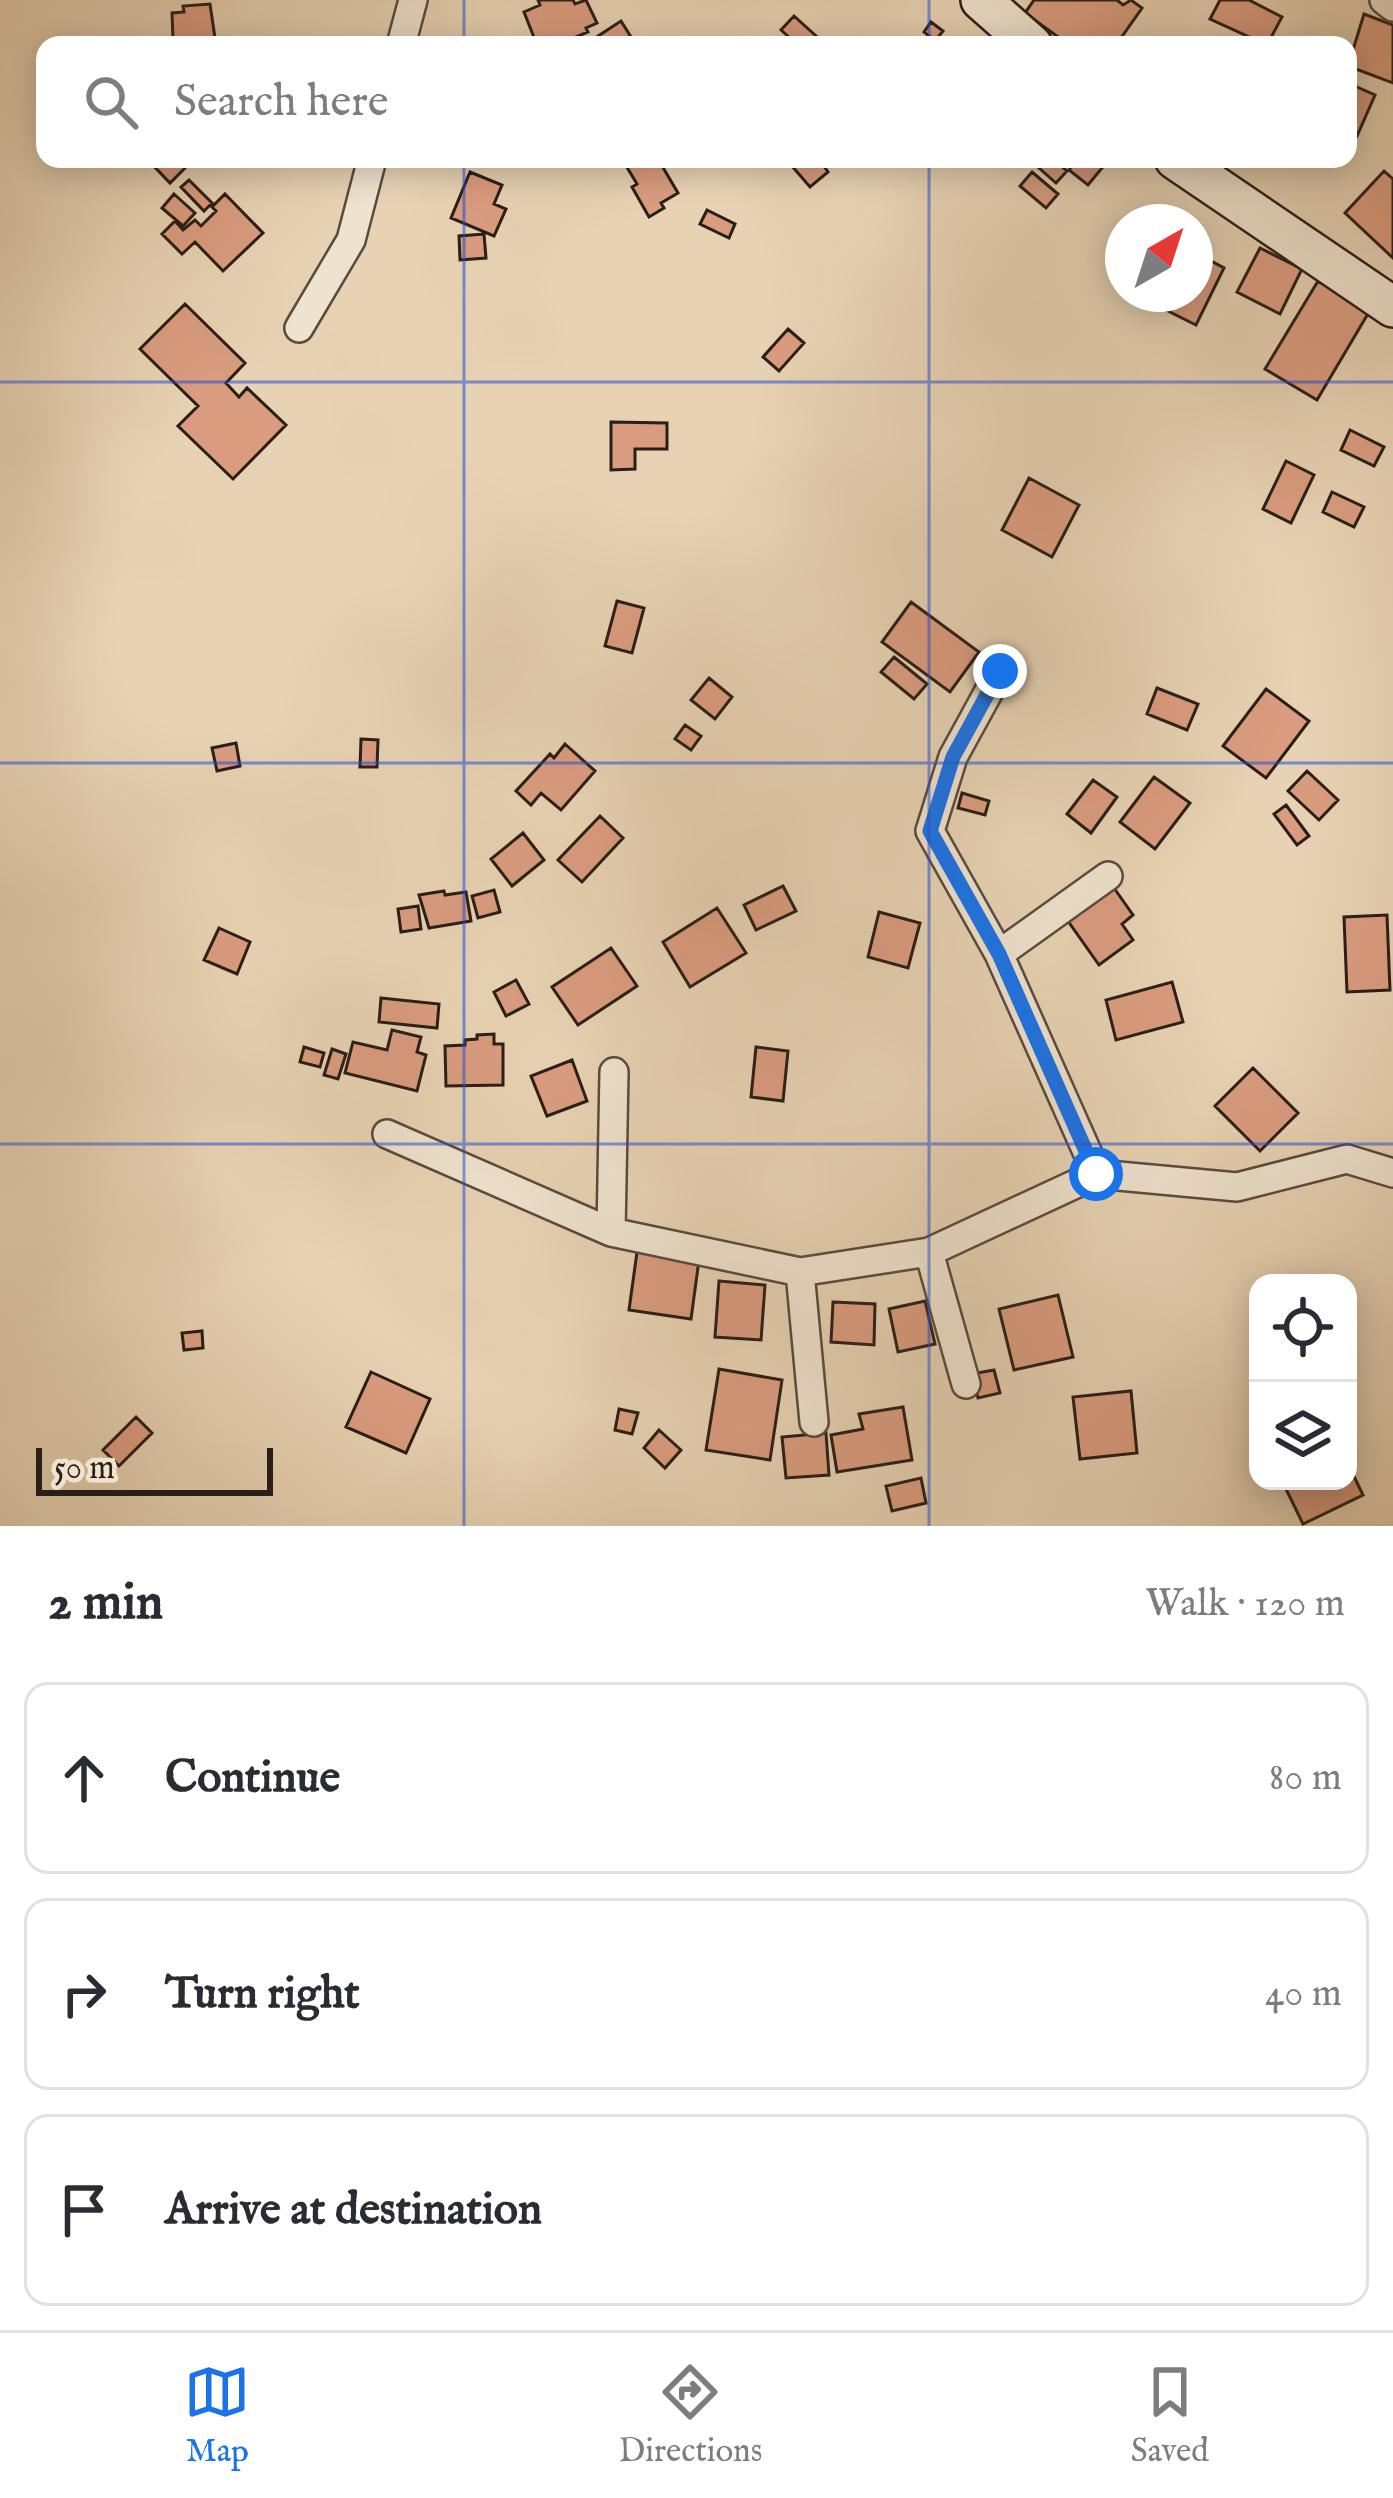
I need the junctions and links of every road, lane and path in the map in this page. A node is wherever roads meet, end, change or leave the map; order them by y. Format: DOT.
graph roads {
  1 [pos="413,0"];
  2 [pos="981,0"];
  3 [pos="1384,0"];
  4 [pos="1393,7"];
  5 [pos="403,36"];
  6 [pos="1023,36"];
  7 [pos="370,168"];
  8 [pos="1188,168"];
  9 [pos="1393,308"];
  10 [pos="299,328"];
  11 [pos="1000,671"];
  12 [pos="1108,876"];
  13 [pos="999,954"];
  14 [pos="614,1072"];
  15 [pos="387,1134"];
  16 [pos="1393,1173"];
  17 [pos="1096,1174"];
  18 [pos="611,1232"];
  19 [pos="929,1252"];
  20 [pos="800,1272"];
  21 [pos="966,1384"];
  22 [pos="814,1422"];
  1 -- 5 [label="street"];
  2 -- 6 [label="main road"];
  3 -- 4 [label="street"];
  7 -- 10 [label="street"];
  8 -- 9 [label="main road"];
  11 -- 13 [label="street"];
  12 -- 13 [label="street"];
  13 -- 17 [label="street"];
  14 -- 18 [label="street"];
  15 -- 18 [label="street"];
  16 -- 17 [label="street"];
  17 -- 19 [label="street"];
  18 -- 20 [label="street"];
  19 -- 20 [label="street"];
  19 -- 21 [label="street"];
  20 -- 22 [label="street"];
}
